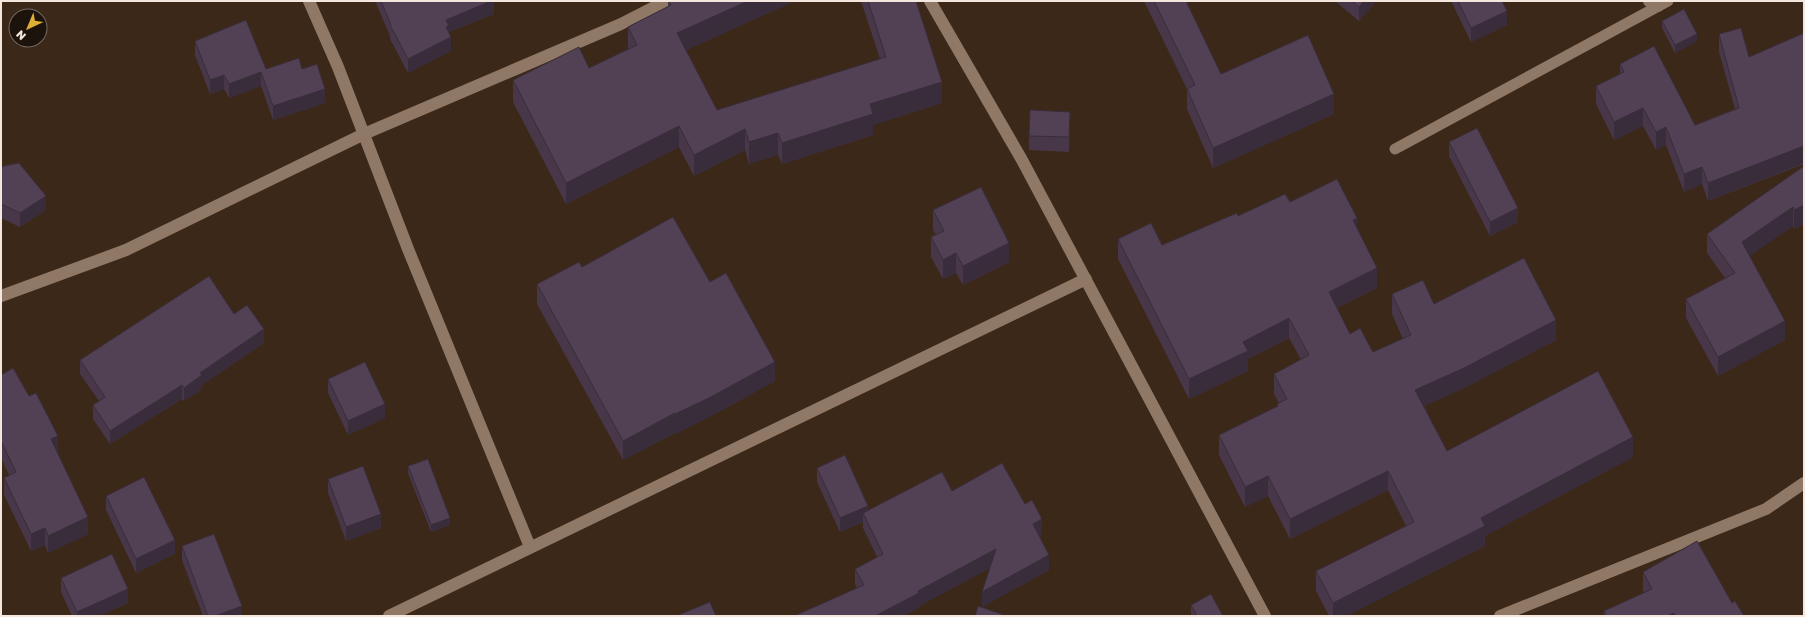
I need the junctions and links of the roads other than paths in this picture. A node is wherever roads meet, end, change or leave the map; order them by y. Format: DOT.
graph roads {
  1 [pos="309,1"];
  2 [pos="666,1"];
  3 [pos="930,1"];
  4 [pos="1658,3"];
  5 [pos="364,134"];
  6 [pos="1395,149"];
  7 [pos="1086,279"];
  8 [pos="1,296"];
  9 [pos="1804,483"];
  10 [pos="530,547"];
  11 [pos="389,616"];
  12 [pos="1265,616"];
  13 [pos="1500,616"];
  1 -- 5 [label="street"];
  2 -- 5 [label="street"];
  3 -- 7 [label="street"];
  4 -- 6 [label="lane"];
  5 -- 8 [label="street"];
  5 -- 10 [label="street"];
  7 -- 10 [label="street"];
  7 -- 12 [label="street"];
  9 -- 13 [label="street"];
  10 -- 11 [label="street"];
}
